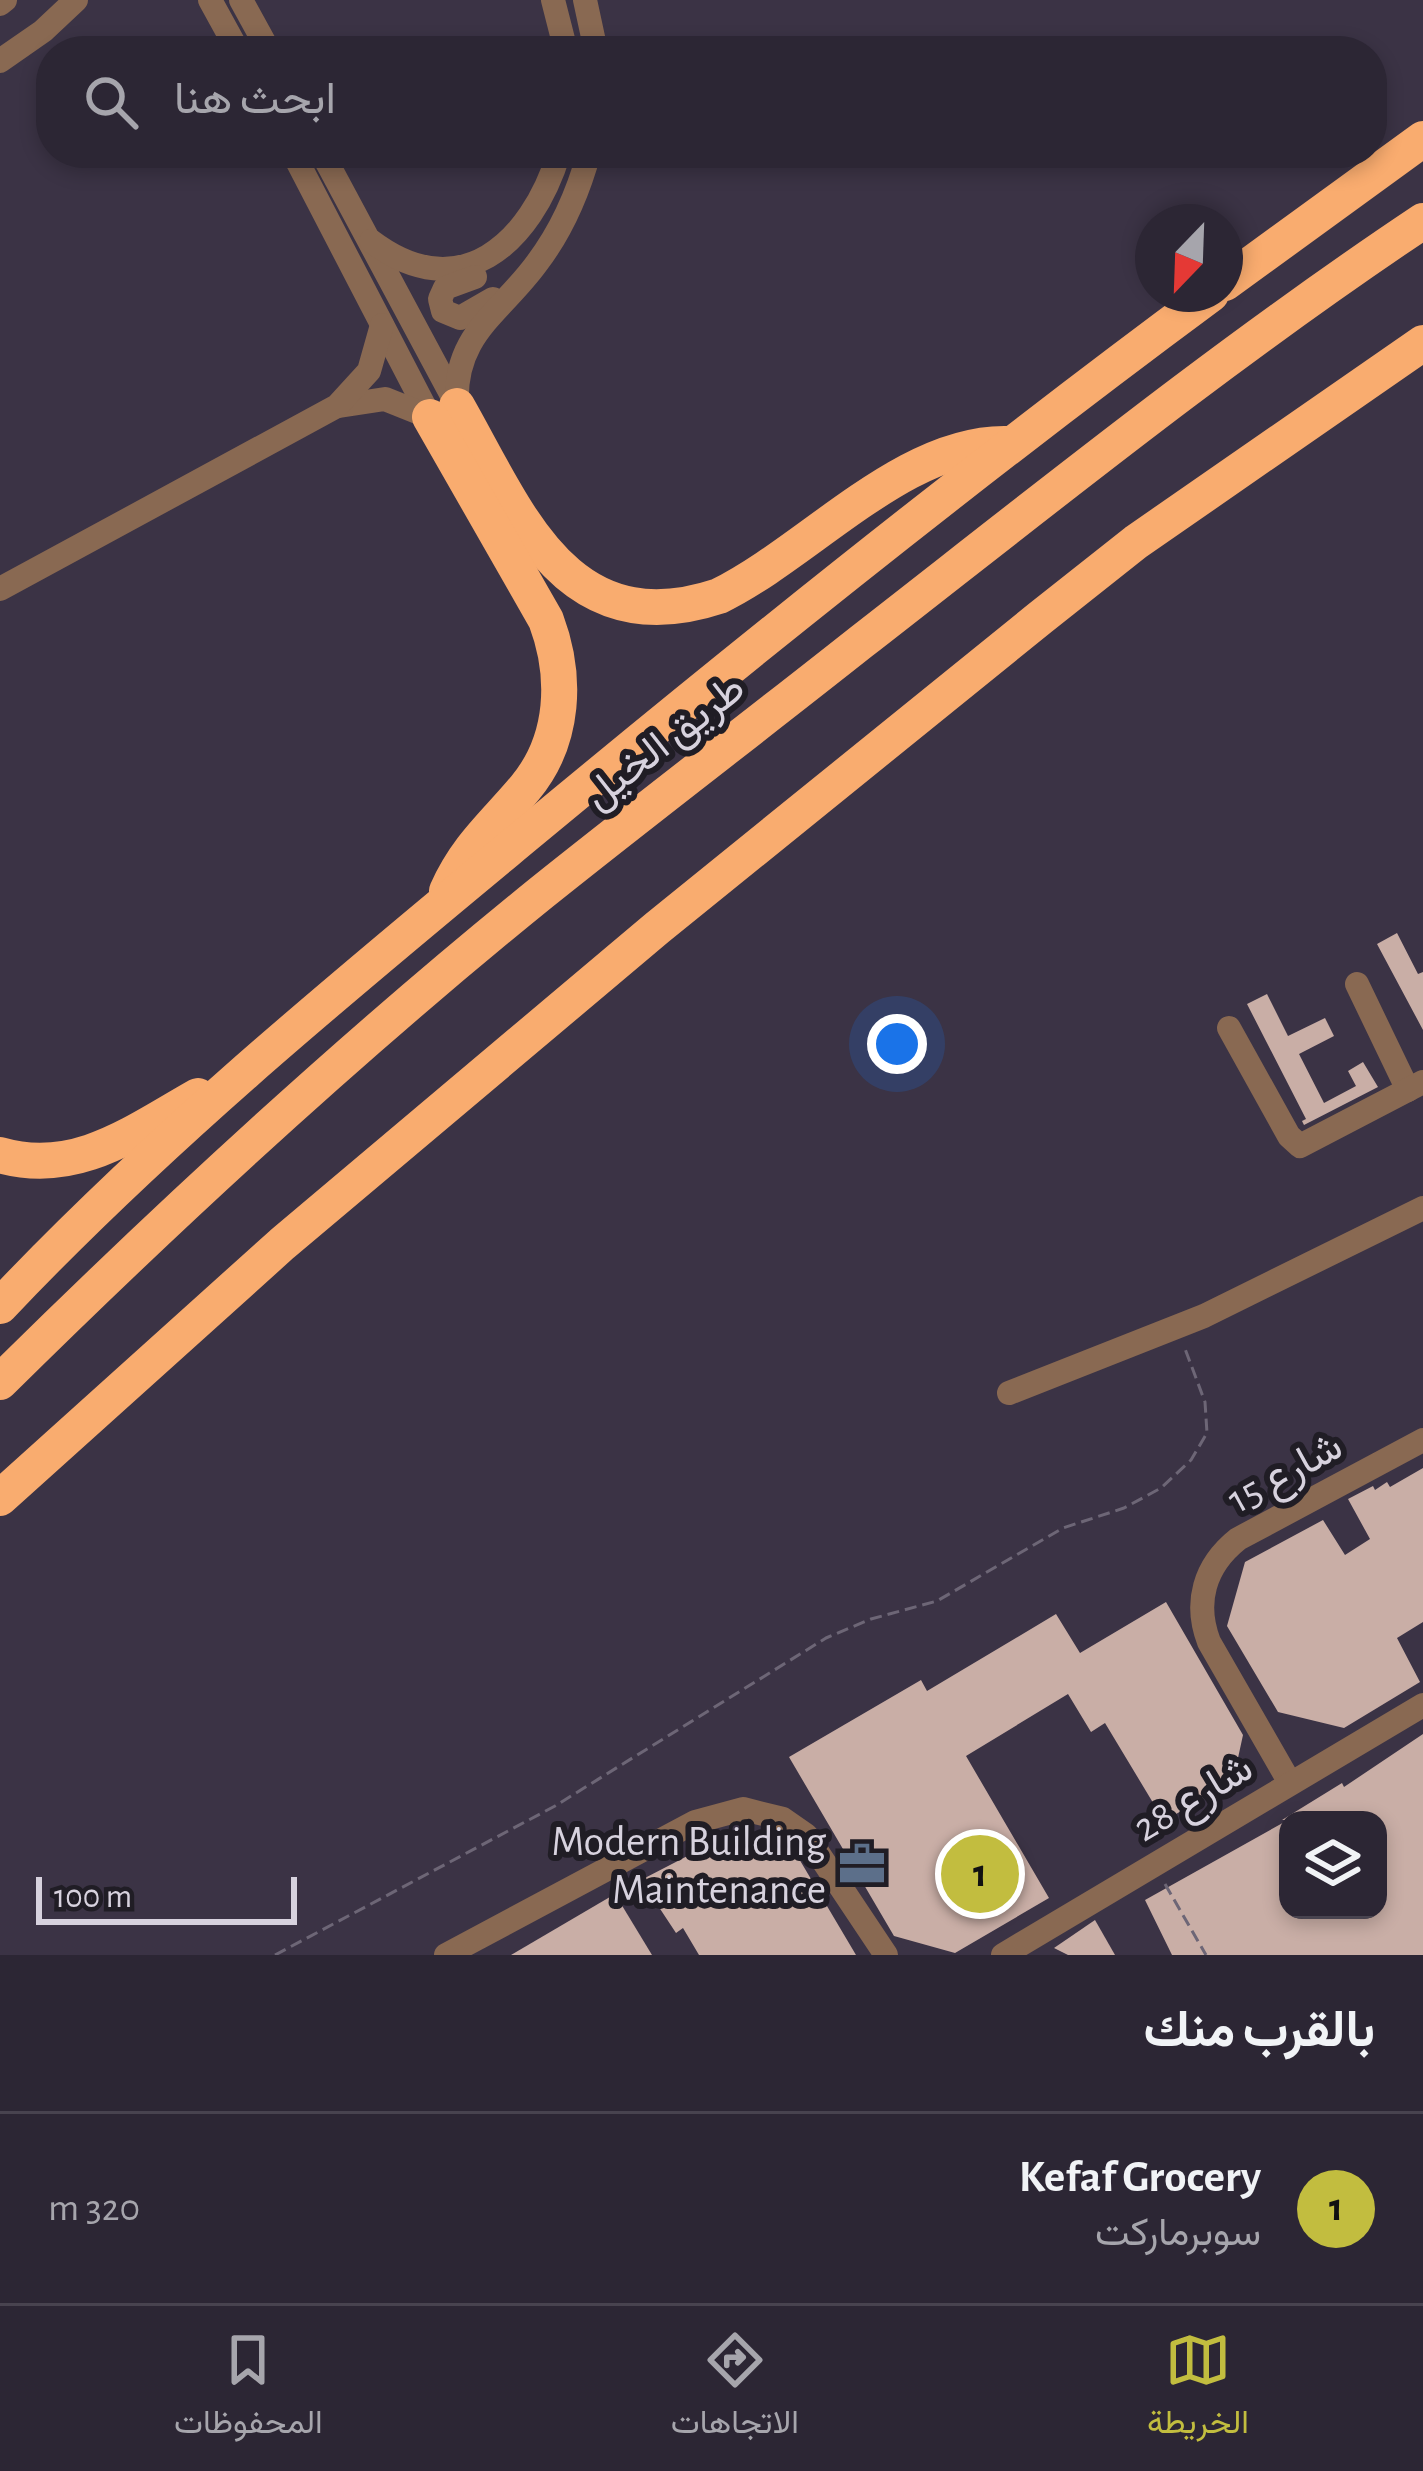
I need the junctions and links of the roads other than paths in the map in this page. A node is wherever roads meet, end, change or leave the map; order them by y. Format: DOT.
graph roads {
  1 [pos="56,0"];
  2 [pos="76,0"];
  3 [pos="97,0"];
  4 [pos="210,0"];
  5 [pos="241,0"];
  6 [pos="254,0"];
  7 [pos="553,0"];
  8 [pos="585,0"];
  9 [pos="43,31"];
  10 [pos="230,36"];
  11 [pos="261,36"];
  12 [pos="262,36"];
  13 [pos="562,36"];
  14 [pos="593,36"];
  15 [pos="0,61"];
  16 [pos="1423,139"];
  17 [pos="1387,165"];
  18 [pos="301,168"];
  19 [pos="330,168"];
  20 [pos="553,168"];
  21 [pos="583,168"];
  22 [pos="1383,168"];
  23 [pos="1423,221"];
  24 [pos="523,223"];
  25 [pos="366,236"];
  26 [pos="1243,270"];
  27 [pos="524,280"];
  28 [pos="1186,312"];
  29 [pos="382,325"];
  30 [pos="1423,343"];
  31 [pos="337,406"];
  32 [pos="444,411"];
  33 [pos="1008,444"];
  34 [pos="0,589"];
  35 [pos="442,904"];
  36 [pos="1357,984"];
  37 [pos="1229,1028"];
  38 [pos="258,1062"];
  39 [pos="1415,1086"];
  40 [pos="0,1155"];
  41 [pos="1423,1208"];
  42 [pos="0,1306"];
  43 [pos="0,1382"];
  44 [pos="1009,1393"];
  45 [pos="1423,1440"];
  46 [pos="0,1498"];
  47 [pos="1423,1705"];
  48 [pos="1290,1783"];
  49 [pos="446,1955"];
  50 [pos="886,1955"];
  51 [pos="1003,1955"];
  1 -- 9 [label="street"];
  2 -- 9 [label="street"];
  3 -- 9 [label="street"];
  4 -- 10 [label="street"];
  5 -- 11 [label="street"];
  6 -- 12 [label="street"];
  7 -- 13 [label="street"];
  8 -- 14 [label="street"];
  9 -- 15 [label="street"];
  16 -- 17 [label="highway"];
  18 -- 29 [label="street"];
  19 -- 25 [label="street"];
  20 -- 24 [label="street"];
  21 -- 27 [label="street"];
  22 -- 26 [label="highway"];
  23 -- 43 [label="highway, طريق الخيل"];
  24 -- 25 [label="street"];
  24 -- 27 [label="street"];
  25 -- 32 [label="street"];
  27 -- 32 [label="street"];
  28 -- 33 [label="highway"];
  29 -- 31 [label="street"];
  29 -- 32 [label="street"];
  30 -- 46 [label="highway"];
  31 -- 32 [label="street"];
  31 -- 34 [label="street"];
  32 -- 33 [label="highway"];
  32 -- 35 [label="highway"];
  33 -- 35 [label="highway"];
  35 -- 38 [label="highway"];
  36 -- 39 [label="street"];
  37 -- 39 [label="street"];
  38 -- 40 [label="highway"];
  38 -- 42 [label="highway"];
  41 -- 44 [label="street"];
  45 -- 48 [label="street, شارع 15"];
  47 -- 48 [label="street, شارع 28"];
  48 -- 51 [label="street, شارع 28"];
  49 -- 50 [label="street"];
}
